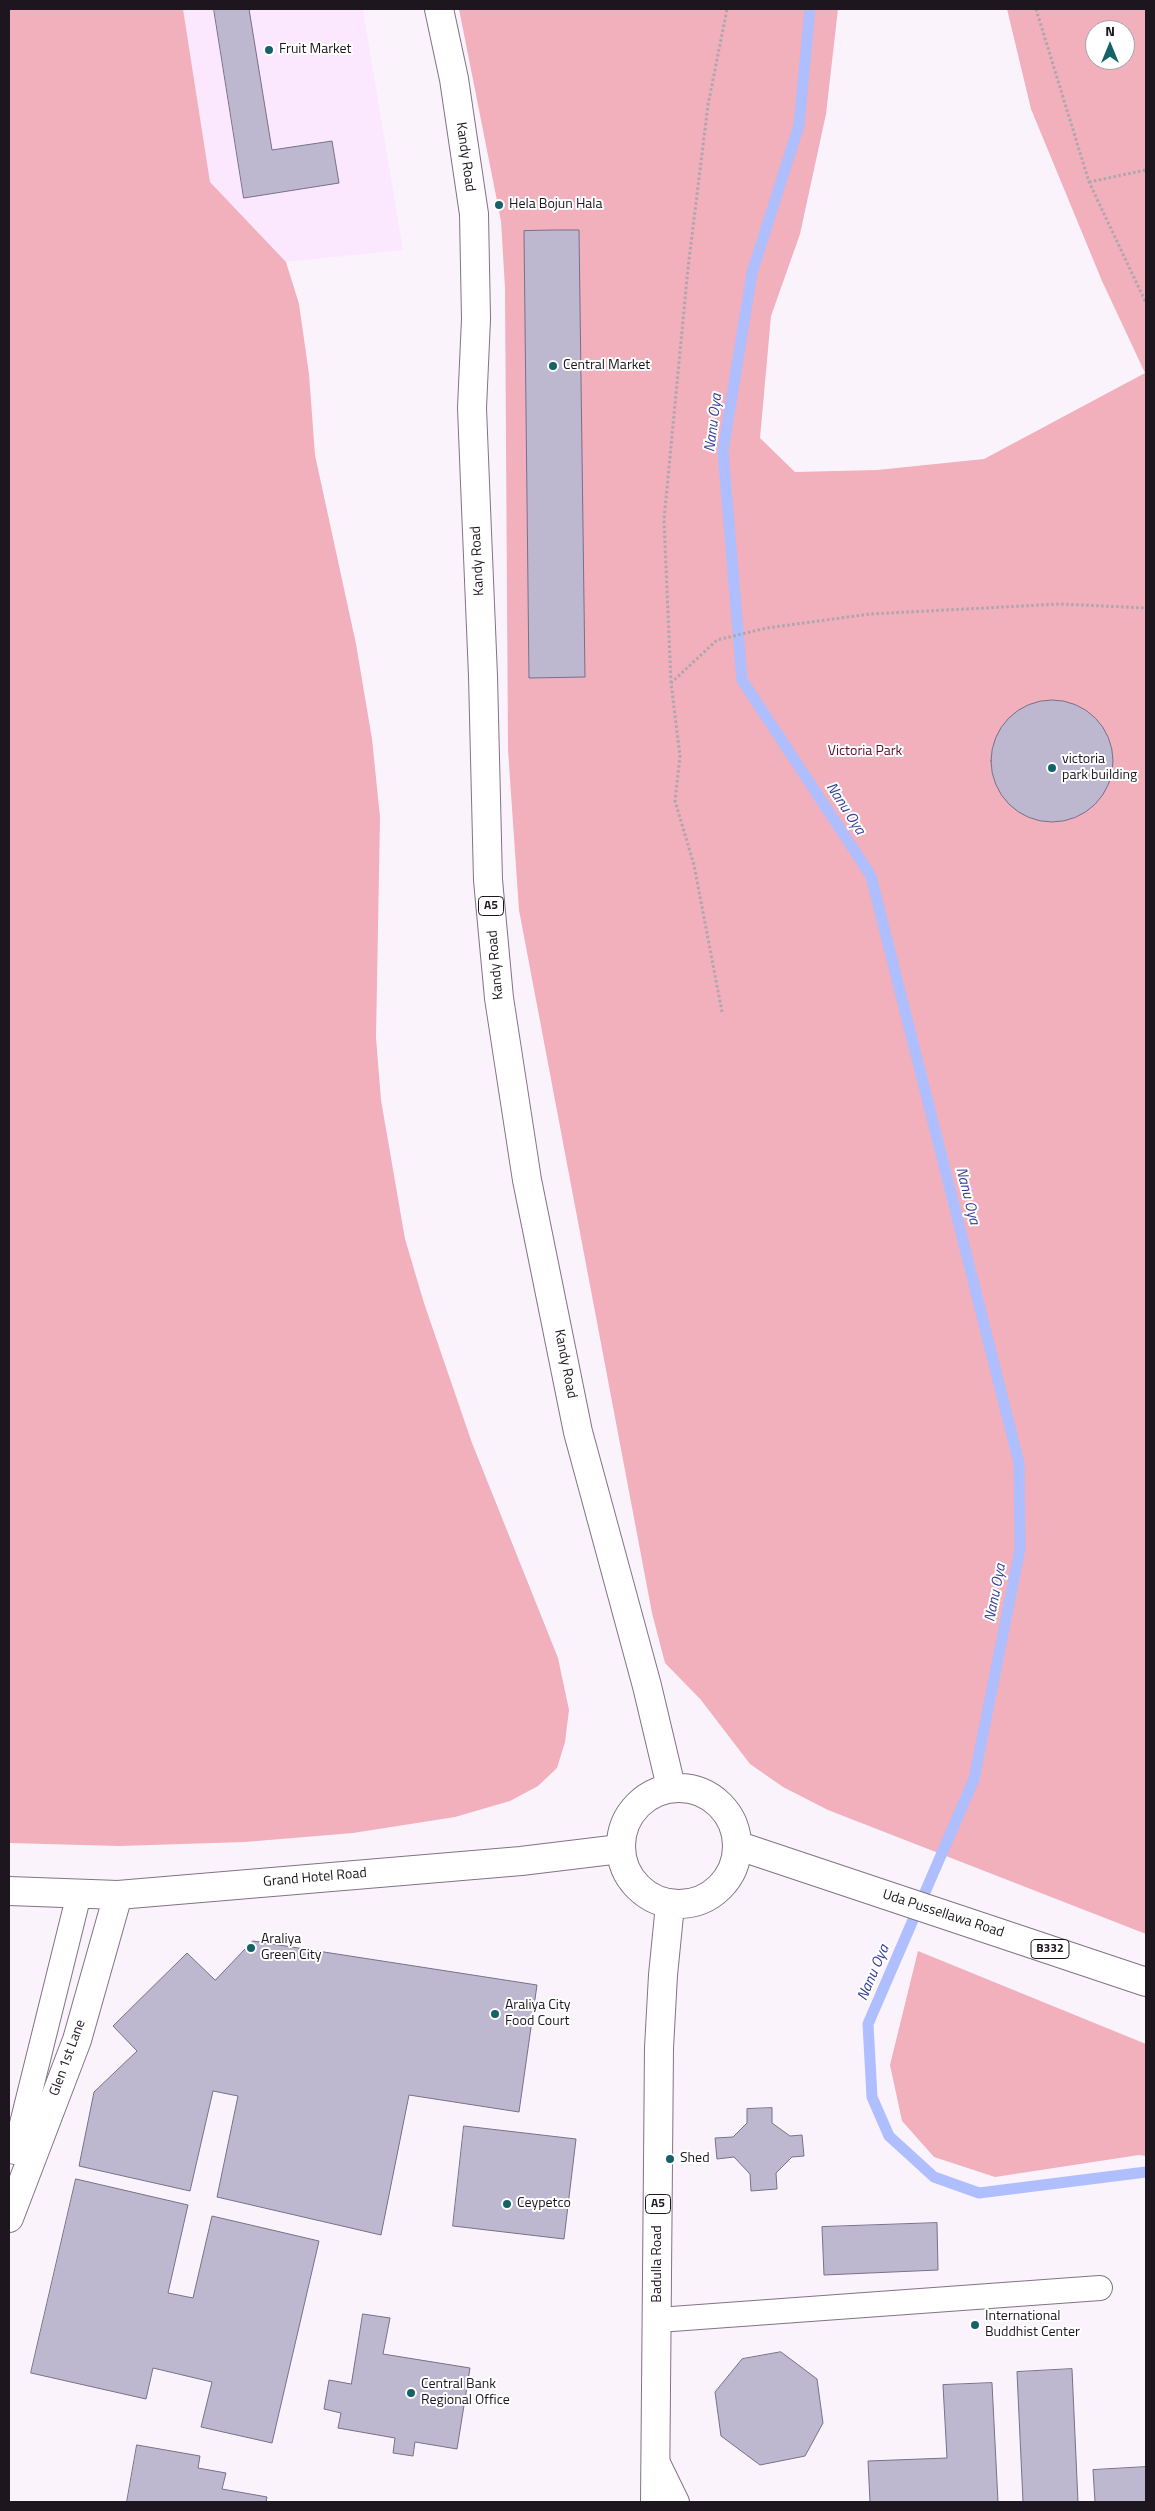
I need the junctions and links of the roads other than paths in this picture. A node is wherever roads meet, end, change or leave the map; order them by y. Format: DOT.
graph roads {
  1 [pos="439,9"];
  2 [pos="671,1787"];
  3 [pos="739,1846"];
  4 [pos="620,1849"];
  5 [pos="9,1891"];
  6 [pos="80,1894"];
  7 [pos="118,1895"];
  8 [pos="670,1905"];
  9 [pos="1146,1982"];
  10 [pos="9,2150"];
  11 [pos="10,2208"];
  12 [pos="1100,2288"];
  13 [pos="658,2320"];
  14 [pos="656,2460"];
  15 [pos="655,2502"];
  16 [pos="678,2502"];
  1 -- 2 [label="main road, Kandy Road / A5"];
  2 -- 3 [label="main road"];
  2 -- 4 [label="main road"];
  3 -- 8 [label="main road"];
  3 -- 9 [label="main road, Uda Pussellawa Road / B332"];
  4 -- 7 [label="main road, Grand Hotel Road"];
  4 -- 8 [label="main road"];
  5 -- 6 [label="main road, Grand Hotel Road"];
  6 -- 7 [label="main road, Grand Hotel Road"];
  6 -- 10 [label="lane"];
  7 -- 11 [label="main road, Glen 1st Lane"];
  8 -- 13 [label="main road, Badulla Road / A5"];
  12 -- 13 [label="lane"];
  13 -- 14 [label="main road, Badulla Road / A5"];
  14 -- 15 [label="main road, Badulla Road / A5"];
  14 -- 16 [label="lane"];
}
